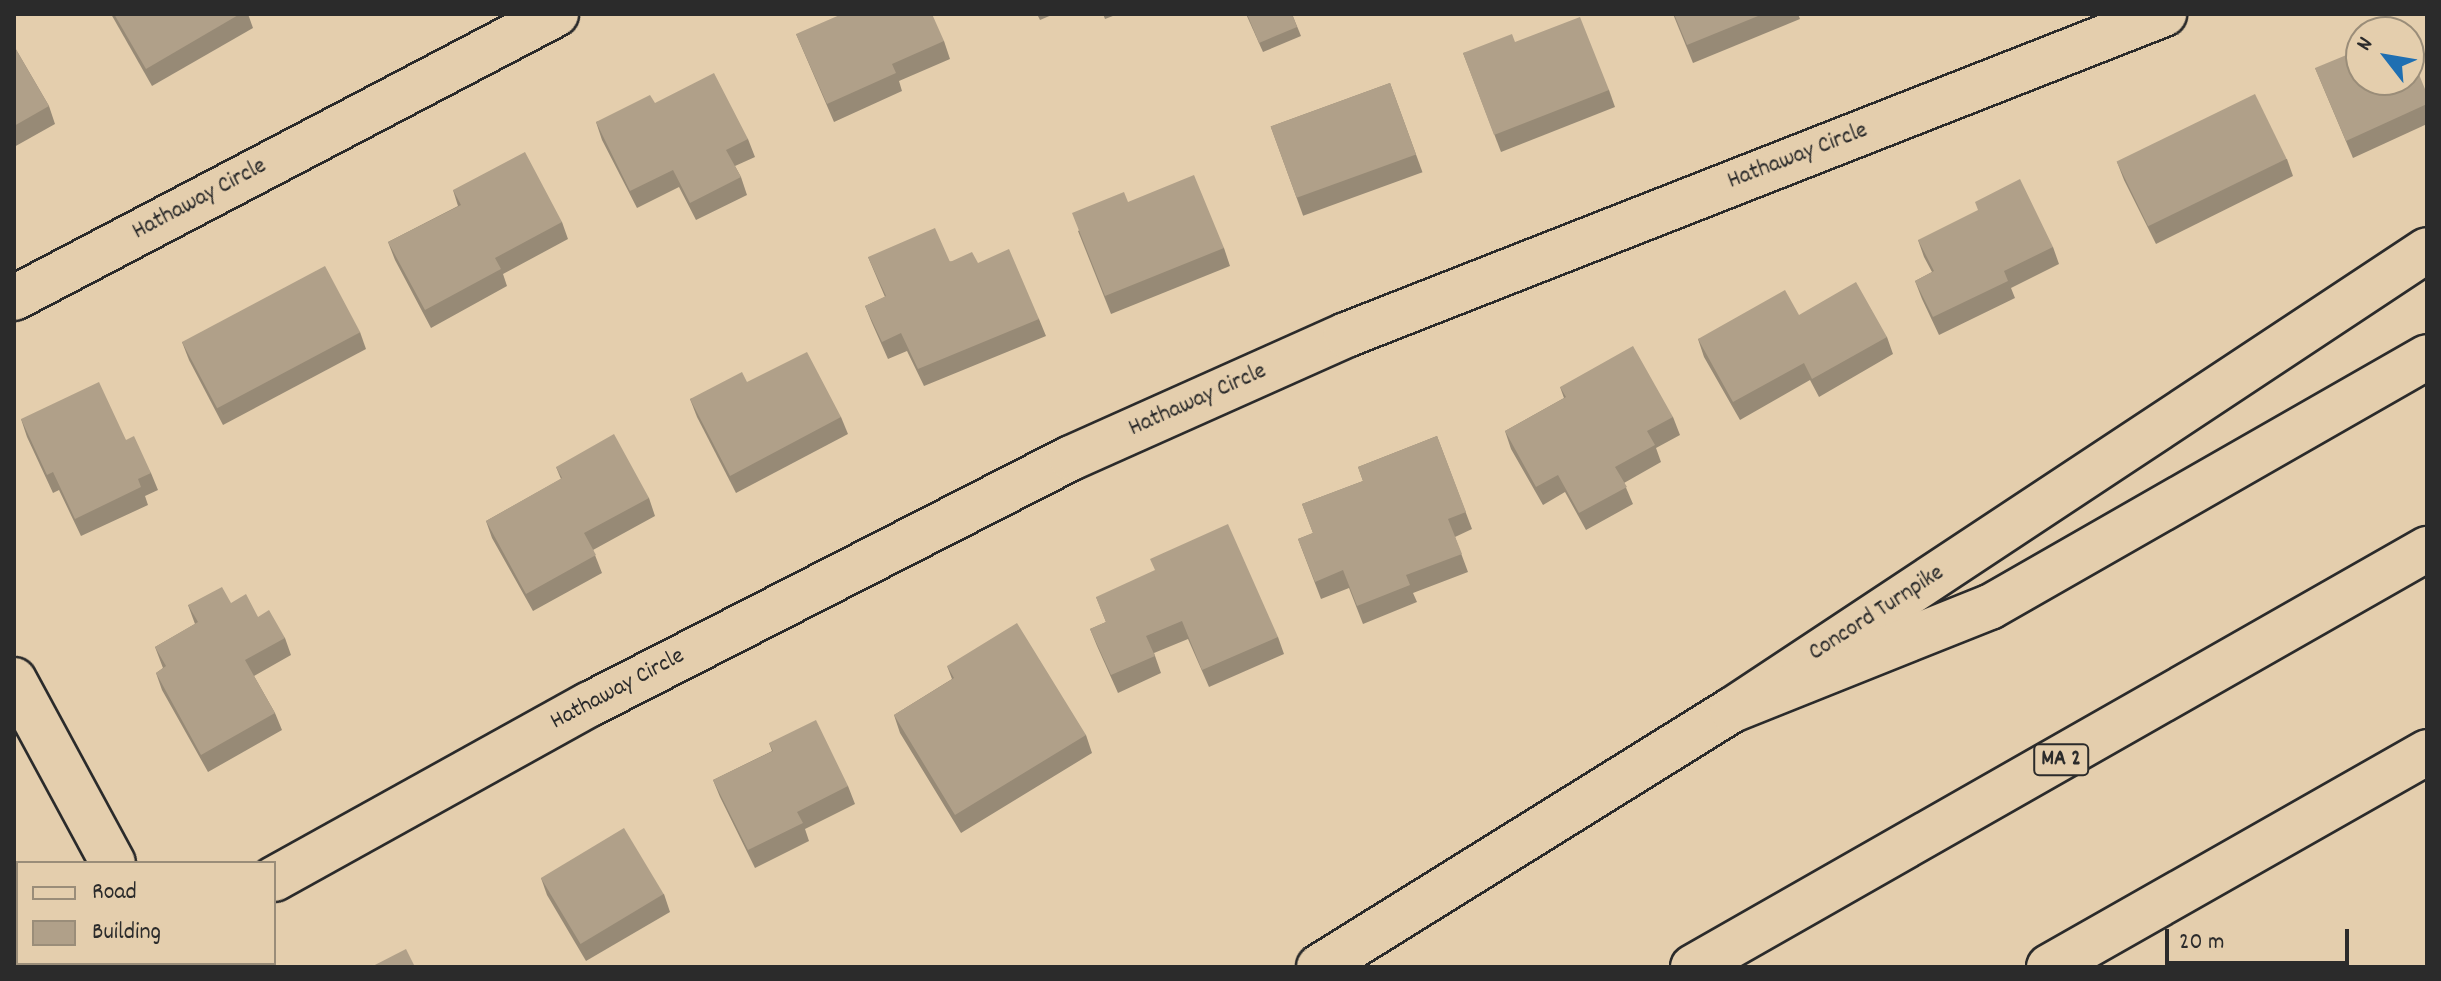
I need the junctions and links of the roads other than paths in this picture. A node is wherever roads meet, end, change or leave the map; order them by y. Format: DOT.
graph roads {
  1 [pos="556,14"];
  2 [pos="2164,14"];
  3 [pos="2427,250"];
  4 [pos="14,298"];
  5 [pos="2427,357"];
  6 [pos="2427,549"];
  7 [pos="14,680"];
  8 [pos="1732,710"];
  9 [pos="2427,752"];
  10 [pos="112,861"];
  11 [pos="276,878"];
  12 [pos="1319,967"];
  13 [pos="1693,967"];
  14 [pos="2049,967"];
  1 -- 4 [label="main road, Hathaway Circle"];
  2 -- 11 [label="main road, Hathaway Circle"];
  3 -- 8 [label="main road, Concord Turnpike"];
  5 -- 8 [label="main road"];
  6 -- 13 [label="main road, MA 2"];
  7 -- 10 [label="main road"];
  8 -- 12 [label="main road, Concord Turnpike"];
  9 -- 14 [label="main road"];
}
